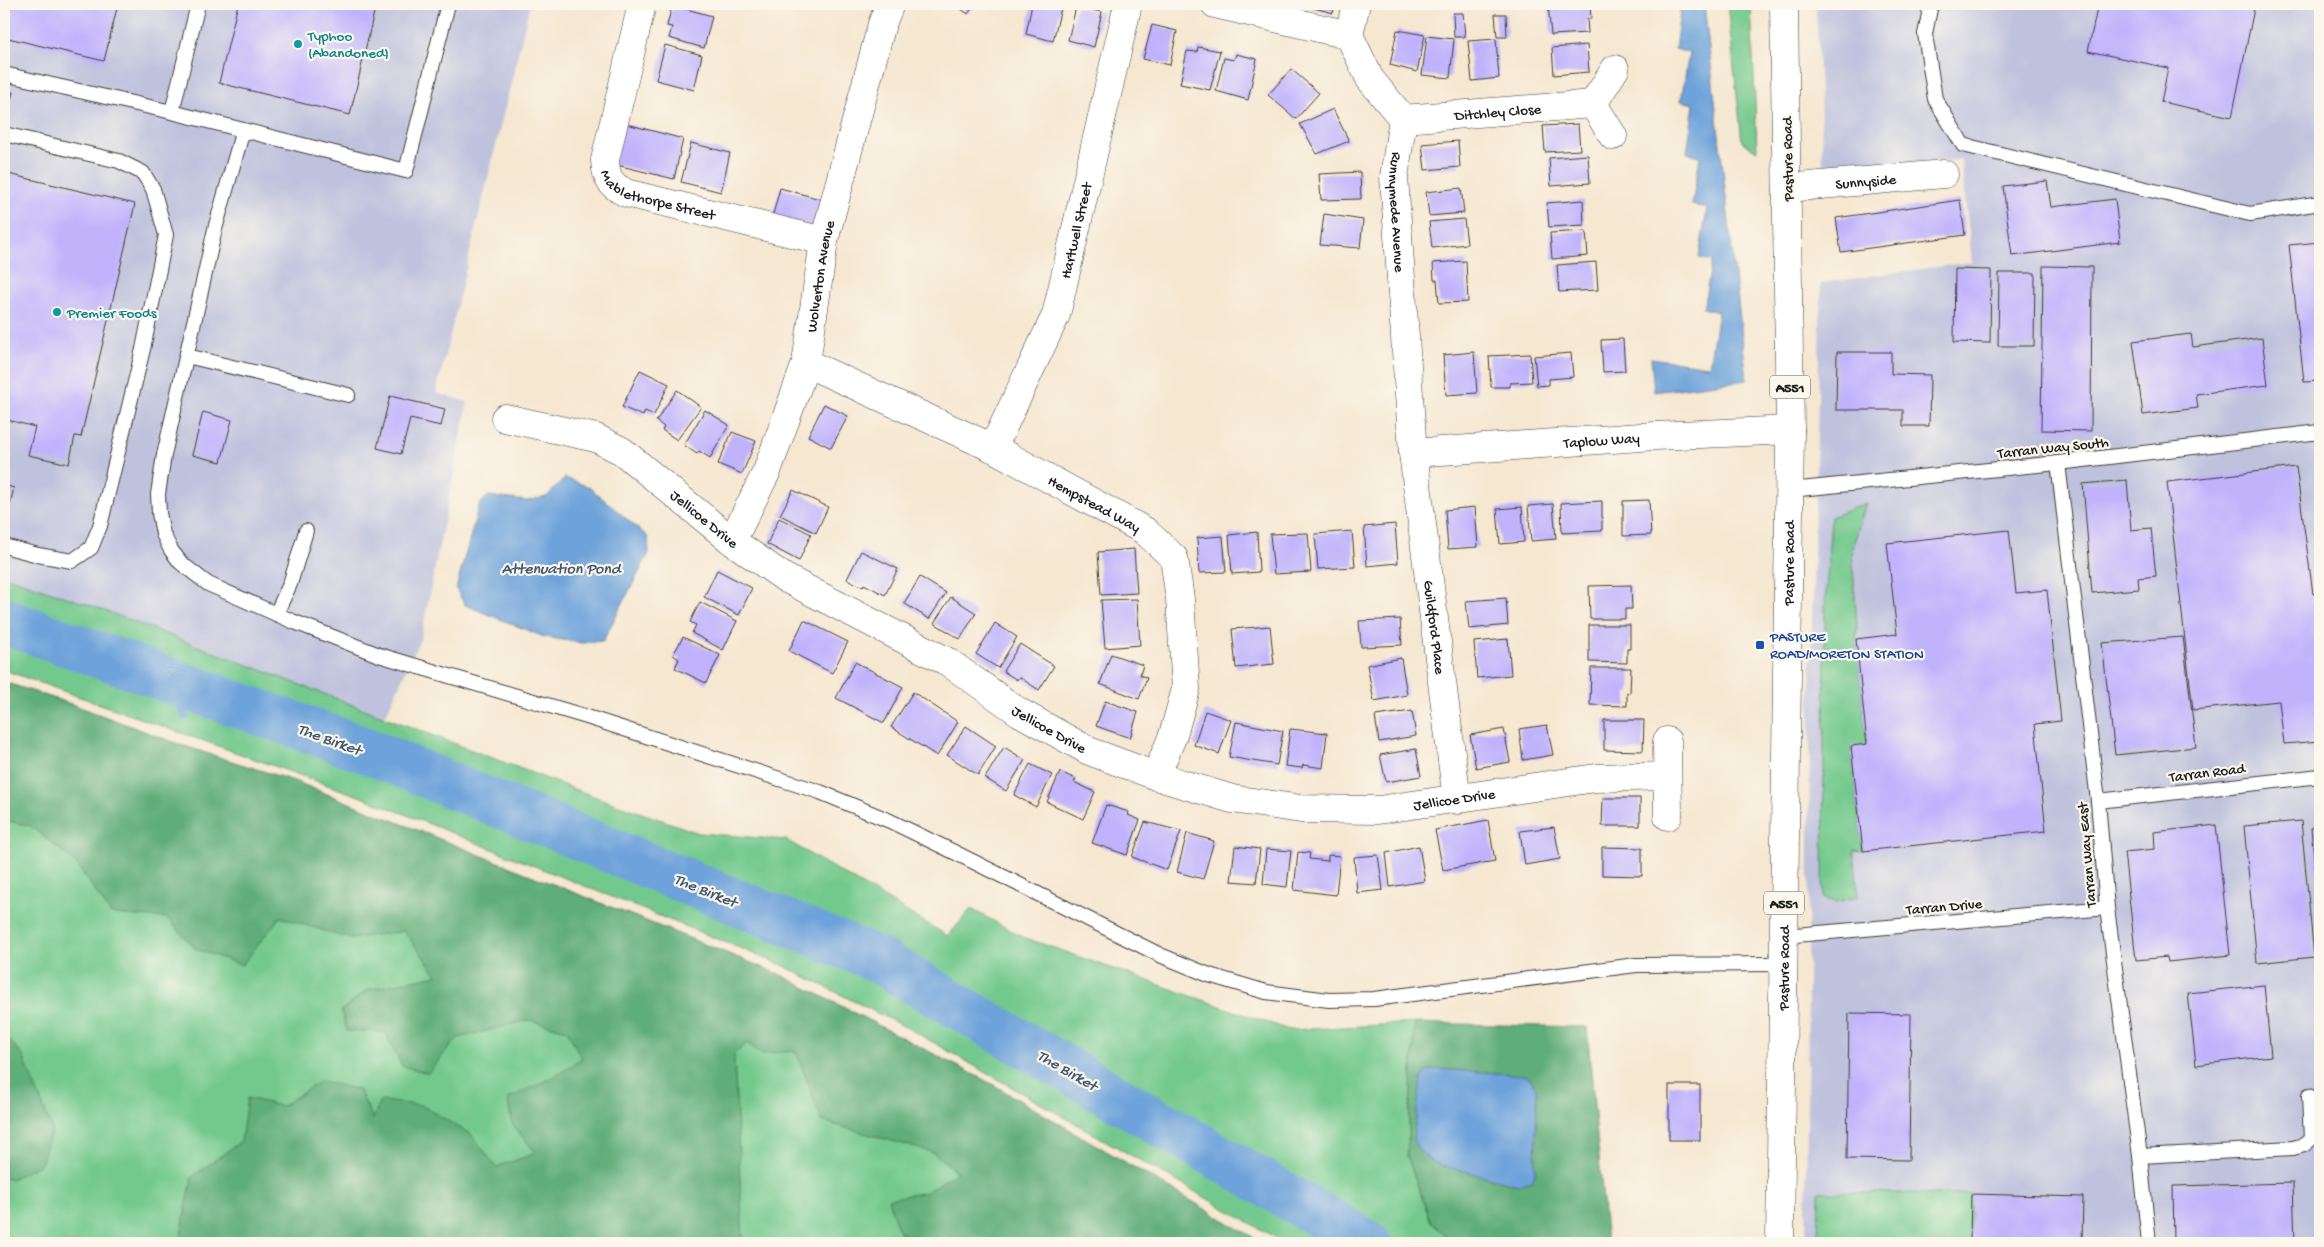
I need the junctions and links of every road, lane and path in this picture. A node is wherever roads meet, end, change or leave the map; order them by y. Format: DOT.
graph roads {
  1 [pos="198,4"];
  2 [pos="448,4"];
  3 [pos="642,4"];
  4 [pos="890,4"];
  5 [pos="1128,4"];
  6 [pos="1215,4"];
  7 [pos="1356,4"];
  8 [pos="1784,4"];
  9 [pos="1931,4"];
  10 [pos="1349,35"];
  11 [pos="1615,69"];
  12 [pos="4,74"];
  13 [pos="1593,104"];
  14 [pos="172,112"];
  15 [pos="1404,119"];
  16 [pos="243,130"];
  17 [pos="4,134"];
  18 [pos="1613,136"];
  19 [pos="1944,174"];
  20 [pos="1787,188"];
  21 [pos="2320,203"];
  22 [pos="824,241"];
  23 [pos="187,356"];
  24 [pos="806,363"];
  25 [pos="348,395"];
  26 [pos="505,418"];
  27 [pos="1790,430"];
  28 [pos="2320,432"];
  29 [pos="993,448"];
  30 [pos="1413,454"];
  31 [pos="2058,463"];
  32 [pos="1790,490"];
  33 [pos="306,530"];
  34 [pos="732,541"];
  35 [pos="4,546"];
  36 [pos="276,614"];
  37 [pos="1667,740"];
  38 [pos="1156,776"];
  39 [pos="1666,776"];
  40 [pos="2320,776"];
  41 [pos="1457,800"];
  42 [pos="2098,801"];
  43 [pos="1668,816"];
  44 [pos="2107,908"];
  45 [pos="1784,936"];
  46 [pos="1784,964"];
  47 [pos="2309,1096"];
  48 [pos="2140,1156"];
  49 [pos="1780,1243"];
  50 [pos="2149,1243"];
  1 -- 14 [label="lane"];
  2 -- 16 [label="lane"];
  3 -- 22 [label="street, Mablethorpe Street"];
  4 -- 22 [label="street, Wolverton Avenue"];
  5 -- 29 [label="street, Hartwell Street"];
  6 -- 10 [label="street"];
  7 -- 10 [label="street"];
  8 -- 20 [label="street, Pasture Road / A551"];
  9 -- 21 [label="lane"];
  10 -- 15 [label="street"];
  11 -- 13 [label="street"];
  12 -- 14 [label="lane"];
  13 -- 15 [label="street, Ditchley Close"];
  13 -- 18 [label="street"];
  14 -- 16 [label="lane"];
  15 -- 30 [label="street, Runnymede Avenue"];
  16 -- 23 [label="lane"];
  17 -- 35 [label="lane"];
  19 -- 20 [label="street, Sunnyside"];
  20 -- 27 [label="street, Pasture Road / A551"];
  22 -- 24 [label="street, Wolverton Avenue"];
  23 -- 25 [label="lane"];
  23 -- 36 [label="lane"];
  24 -- 29 [label="street, Hempstead Way"];
  24 -- 34 [label="street, Wolverton Avenue"];
  26 -- 34 [label="street, Jellicoe Drive"];
  27 -- 30 [label="street, Taplow Way"];
  27 -- 32 [label="street, Pasture Road / A551"];
  28 -- 31 [label="lane, Tarran Way South"];
  29 -- 38 [label="street, Hempstead Way"];
  30 -- 41 [label="street, Guildford Place"];
  31 -- 32 [label="lane, Tarran Way South"];
  31 -- 42 [label="lane, Tarran Way East"];
  32 -- 45 [label="street, Pasture Road / A551"];
  33 -- 36 [label="lane"];
  34 -- 38 [label="street, Jellicoe Drive"];
  36 -- 46 [label="lane"];
  37 -- 39 [label="street"];
  38 -- 41 [label="street, Jellicoe Drive"];
  39 -- 41 [label="street, Jellicoe Drive"];
  39 -- 43 [label="street"];
  40 -- 42 [label="lane, Tarran Road"];
  42 -- 44 [label="lane, Tarran Way East"];
  44 -- 45 [label="lane, Tarran Drive"];
  44 -- 48 [label="lane, Tarran Way East"];
  45 -- 46 [label="street, Pasture Road / A551"];
  46 -- 49 [label="street, Pasture Road / A551"];
  47 -- 48 [label="lane"];
  48 -- 50 [label="lane, Tarran Way East"];
}
